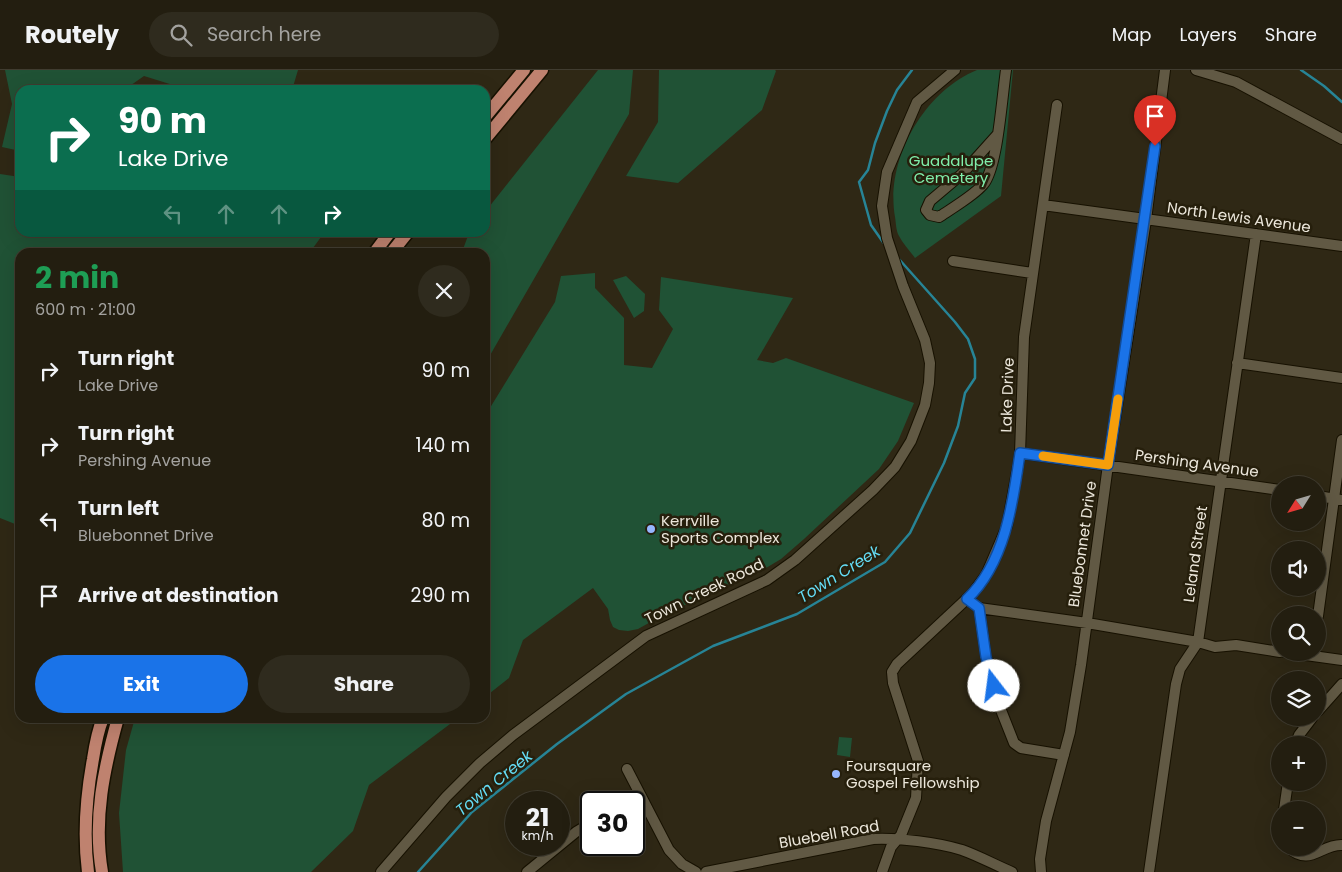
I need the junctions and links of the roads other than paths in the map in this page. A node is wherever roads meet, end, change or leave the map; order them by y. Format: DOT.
graph roads {
  1 [pos="524,70"];
  2 [pos="542,70"];
  3 [pos="955,70"];
  4 [pos="1006,70"];
  5 [pos="1165,70"];
  6 [pos="1196,70"];
  7 [pos="1057,105"];
  8 [pos="490,111"];
  9 [pos="490,133"];
  10 [pos="997,135"];
  11 [pos="1342,139"];
  12 [pos="1043,205"];
  13 [pos="1146,220"];
  14 [pos="1256,234"];
  15 [pos="386,237"];
  16 [pos="404,237"];
  17 [pos="1342,246"];
  18 [pos="378,248"];
  19 [pos="395,248"];
  20 [pos="953,261"];
  21 [pos="1032,273"];
  22 [pos="1237,363"];
  23 [pos="1342,378"];
  24 [pos="1342,440"];
  25 [pos="1020,453"];
  26 [pos="1108,465"];
  27 [pos="1220,481"];
  28 [pos="1271,489"];
  29 [pos="1338,499"];
  30 [pos="967,599"];
  31 [pos="1320,606"];
  32 [pos="979,608"];
  33 [pos="1087,623"];
  34 [pos="1198,642"];
  35 [pos="1271,651"];
  36 [pos="1326,657"];
  37 [pos="1342,660"];
  38 [pos="1342,684"];
  39 [pos="1326,702"];
  40 [pos="103,723"];
  41 [pos="117,723"];
  42 [pos="1064,755"];
  43 [pos="627,769"];
  44 [pos="639,791"];
  45 [pos="645,802"];
  46 [pos="580,830"];
  47 [pos="897,840"];
  48 [pos="1342,845"];
  49 [pos="1326,849"];
  50 [pos="88,872"];
  51 [pos="102,872"];
  52 [pos="381,872"];
  53 [pos="527,872"];
  54 [pos="696,872"];
  55 [pos="706,872"];
  56 [pos="882,872"];
  57 [pos="1012,872"];
  58 [pos="1040,872"];
  59 [pos="1149,872"];
  1 -- 8 [label="main road"];
  2 -- 9 [label="main road"];
  3 -- 52 [label="street, Town Creek Road"];
  4 -- 10 [label="street"];
  5 -- 13 [label="street, Bluebonnet Drive"];
  6 -- 11 [label="street"];
  7 -- 12 [label="street, Lake Drive"];
  10 -- 10 [label="street"];
  12 -- 13 [label="street, North Lewis Avenue"];
  12 -- 21 [label="street, Lake Drive"];
  13 -- 14 [label="street, North Lewis Avenue"];
  13 -- 26 [label="street, Bluebonnet Drive"];
  14 -- 17 [label="street, North Lewis Avenue"];
  14 -- 22 [label="street, Leland Street"];
  15 -- 18 [label="main road"];
  16 -- 19 [label="main road"];
  20 -- 21 [label="street"];
  21 -- 25 [label="street, Lake Drive"];
  22 -- 23 [label="street"];
  22 -- 27 [label="street, Leland Street"];
  24 -- 29 [label="street"];
  25 -- 26 [label="street, Pershing Avenue"];
  25 -- 30 [label="street, Lake Drive"];
  26 -- 27 [label="street, Pershing Avenue"];
  26 -- 33 [label="street, Bluebonnet Drive"];
  27 -- 28 [label="street, Pershing Avenue"];
  27 -- 34 [label="street, Leland Street"];
  29 -- 31 [label="street"];
  30 -- 32 [label="street"];
  30 -- 47 [label="street, Lake Drive"];
  32 -- 33 [label="street"];
  32 -- 42 [label="street"];
  33 -- 34 [label="street"];
  33 -- 42 [label="street, Bluebonnet Drive"];
  34 -- 35 [label="street"];
  34 -- 59 [label="street, Leland Street"];
  36 -- 37 [label="street"];
  38 -- 39 [label="street"];
  40 -- 50 [label="main road"];
  41 -- 51 [label="main road"];
  42 -- 58 [label="street, Bluebonnet Drive"];
  43 -- 44 [label="street"];
  45 -- 54 [label="street"];
  46 -- 53 [label="street"];
  47 -- 55 [label="street, Bluebell Road"];
  47 -- 56 [label="street, Lake Drive"];
  47 -- 57 [label="street, Bluebell Road"];
  48 -- 49 [label="street"];
}
